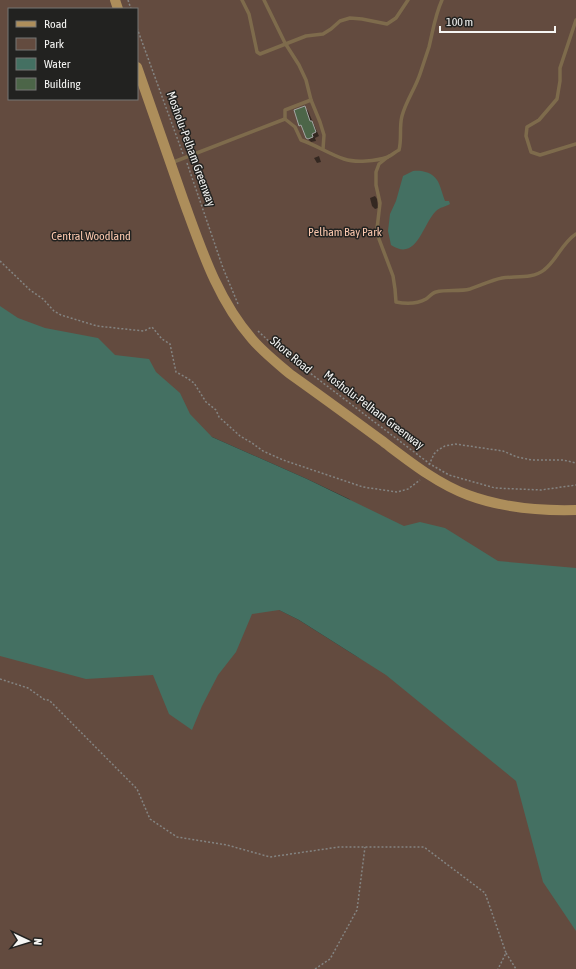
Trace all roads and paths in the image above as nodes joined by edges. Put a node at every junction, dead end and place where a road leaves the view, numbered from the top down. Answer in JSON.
{"nodes":[{"id":1,"x":242,"y":0,"type":"edge"},
{"id":2,"x":264,"y":0,"type":"edge"},
{"id":3,"x":408,"y":0,"type":"edge"},
{"id":4,"x":442,"y":0,"type":"edge"},
{"id":5,"x":576,"y":20,"type":"edge"},
{"id":6,"x":138,"y":31,"type":"edge"},
{"id":7,"x":285,"y":43,"type":"junction"},
{"id":8,"x":138,"y":70,"type":"edge"},
{"id":9,"x":311,"y":100,"type":"junction"},
{"id":10,"x":285,"y":119,"type":"junction"},
{"id":11,"x":576,"y":144,"type":"edge"},
{"id":12,"x":323,"y":149,"type":"junction"},
{"id":13,"x":389,"y":156,"type":"junction"},
{"id":14,"x":185,"y":158,"type":"junction"},
{"id":15,"x":170,"y":163,"type":"junction"},
{"id":16,"x":576,"y":234,"type":"edge"},
{"id":17,"x":0,"y":261,"type":"edge"},
{"id":18,"x":238,"y":304,"type":"dead end"},
{"id":19,"x":256,"y":329,"type":"dead end"},
{"id":20,"x":576,"y":462,"type":"edge"},
{"id":21,"x":430,"y":464,"type":"junction"},
{"id":22,"x":422,"y":478,"type":"dead end"},
{"id":23,"x":576,"y":485,"type":"edge"},
{"id":24,"x":576,"y":510,"type":"edge"},
{"id":25,"x":0,"y":679,"type":"edge"},
{"id":26,"x":365,"y":847,"type":"junction"},
{"id":27,"x":506,"y":953,"type":"junction"},
{"id":28,"x":316,"y":969,"type":"edge"},
{"id":29,"x":498,"y":969,"type":"edge"},
{"id":30,"x":516,"y":969,"type":"edge"}],
"edges":[{"from":1,"to":7,"type":"lane"},
{"from":2,"to":7,"type":"lane"},
{"from":3,"to":7,"type":"lane"},
{"from":4,"to":13,"type":"lane"},
{"from":5,"to":11,"type":"lane"},
{"from":6,"to":14,"type":"path","name":"Mosholu-Pelham Greenway"},
{"from":7,"to":9,"type":"lane"},
{"from":8,"to":15,"type":"main road","name":"Shore Road"},
{"from":9,"to":10,"type":"lane"},
{"from":9,"to":12,"type":"lane"},
{"from":10,"to":12,"type":"lane"},
{"from":10,"to":14,"type":"lane"},
{"from":12,"to":13,"type":"lane"},
{"from":13,"to":16,"type":"lane"},
{"from":14,"to":15,"type":"lane"},
{"from":14,"to":18,"type":"path","name":"Mosholu-Pelham Greenway"},
{"from":15,"to":24,"type":"main road","name":"Shore Road"},
{"from":17,"to":22,"type":"path"},
{"from":19,"to":21,"type":"path","name":"Mosholu-Pelham Greenway"},
{"from":20,"to":21,"type":"path"},
{"from":21,"to":23,"type":"path","name":"Mosholu-Pelham Greenway"},
{"from":25,"to":26,"type":"path"},
{"from":26,"to":27,"type":"path"},
{"from":26,"to":28,"type":"path"},
{"from":27,"to":29,"type":"path"},
{"from":27,"to":30,"type":"path"}]}
